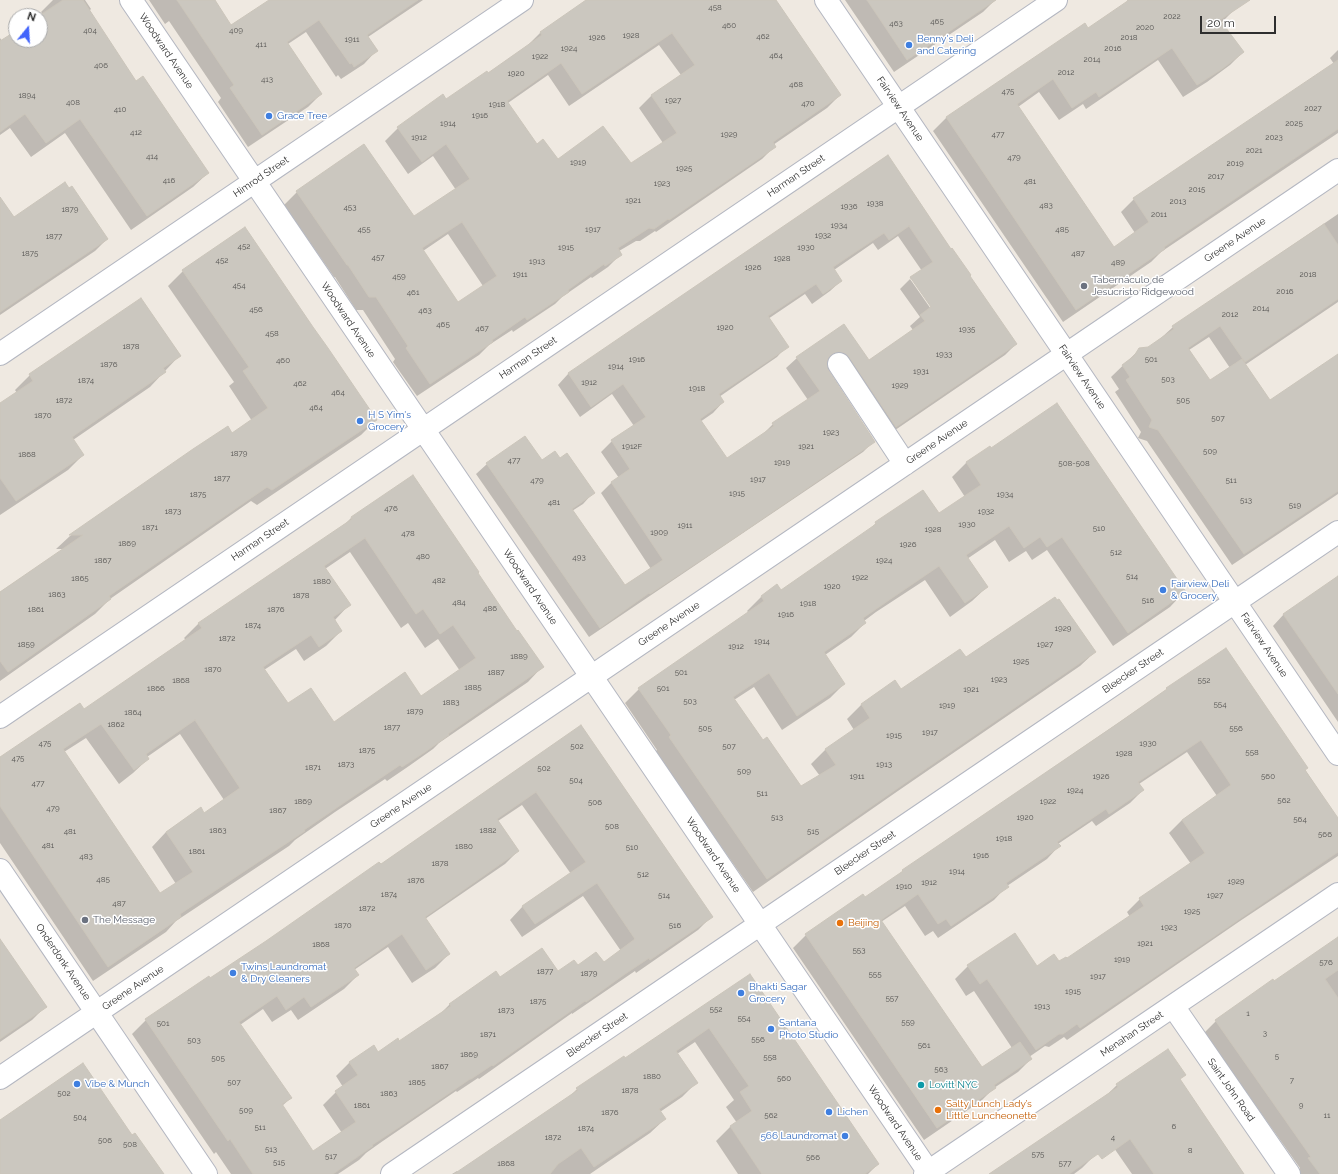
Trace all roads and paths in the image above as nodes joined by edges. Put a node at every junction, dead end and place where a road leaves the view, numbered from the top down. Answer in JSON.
{"nodes":[{"id":1,"x":131,"y":0,"type":"edge"},
{"id":2,"x":522,"y":0,"type":"edge"},
{"id":3,"x":826,"y":0,"type":"edge"},
{"id":4,"x":1056,"y":0,"type":"edge"},
{"id":5,"x":898,"y":107,"type":"junction"},
{"id":6,"x":1338,"y":170,"type":"edge"},
{"id":7,"x":254,"y":182,"type":"junction"},
{"id":8,"x":0,"y":354,"type":"edge"},
{"id":9,"x":1067,"y":354,"type":"junction"},
{"id":10,"x":839,"y":364,"type":"dead end"},
{"id":11,"x":423,"y":430,"type":"junction"},
{"id":12,"x":905,"y":464,"type":"junction"},
{"id":13,"x":1338,"y":532,"type":"edge"},
{"id":14,"x":1235,"y":602,"type":"junction"},
{"id":15,"x":591,"y":677,"type":"junction"},
{"id":16,"x":0,"y":717,"type":"edge"},
{"id":17,"x":1338,"y":754,"type":"edge"},
{"id":18,"x":0,"y":870,"type":"edge"},
{"id":19,"x":1338,"y":894,"type":"edge"},
{"id":20,"x":760,"y":924,"type":"junction"},
{"id":21,"x":1173,"y":1006,"type":"junction"},
{"id":22,"x":97,"y":1012,"type":"junction"},
{"id":23,"x":0,"y":1078,"type":"edge"},
{"id":24,"x":928,"y":1173,"type":"edge"},
{"id":25,"x":206,"y":1174,"type":"edge"},
{"id":26,"x":392,"y":1174,"type":"edge"},
{"id":27,"x":1289,"y":1174,"type":"edge"}],
"edges":[{"from":1,"to":7,"type":"street","name":"Woodward Avenue"},
{"from":2,"to":7,"type":"street","name":"Himrod Street"},
{"from":3,"to":5,"type":"street","name":"Fairview Avenue"},
{"from":4,"to":5,"type":"street","name":"Harman Street"},
{"from":5,"to":9,"type":"street","name":"Fairview Avenue"},
{"from":5,"to":11,"type":"street","name":"Harman Street"},
{"from":6,"to":9,"type":"street","name":"Greene Avenue"},
{"from":7,"to":8,"type":"street","name":"Himrod Street"},
{"from":7,"to":11,"type":"street","name":"Woodward Avenue"},
{"from":9,"to":12,"type":"street","name":"Greene Avenue"},
{"from":9,"to":14,"type":"street","name":"Fairview Avenue"},
{"from":10,"to":12,"type":"street"},
{"from":11,"to":15,"type":"street","name":"Woodward Avenue"},
{"from":11,"to":16,"type":"street","name":"Harman Street"},
{"from":12,"to":15,"type":"street","name":"Greene Avenue"},
{"from":13,"to":14,"type":"street","name":"Bleecker Street"},
{"from":14,"to":17,"type":"street","name":"Fairview Avenue"},
{"from":14,"to":20,"type":"street","name":"Bleecker Street"},
{"from":15,"to":20,"type":"street","name":"Woodward Avenue"},
{"from":15,"to":22,"type":"street","name":"Greene Avenue"},
{"from":18,"to":22,"type":"street","name":"Onderdonk Avenue"},
{"from":19,"to":21,"type":"street","name":"Menahan Street"},
{"from":20,"to":24,"type":"street","name":"Woodward Avenue"},
{"from":20,"to":26,"type":"street","name":"Bleecker Street"},
{"from":21,"to":24,"type":"street","name":"Menahan Street"},
{"from":21,"to":27,"type":"street","name":"Saint John Road"},
{"from":22,"to":23,"type":"street","name":"Greene Avenue"},
{"from":22,"to":25,"type":"street","name":"Onderdonk Avenue"}]}
